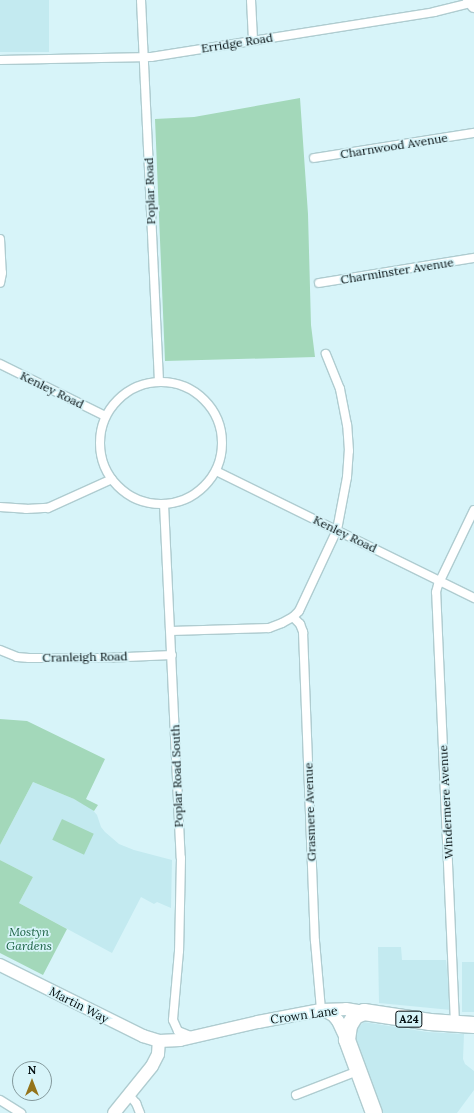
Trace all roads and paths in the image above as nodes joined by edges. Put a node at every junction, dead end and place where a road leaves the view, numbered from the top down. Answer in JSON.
{"nodes":[{"id":1,"x":141,"y":0,"type":"edge"},
{"id":2,"x":251,"y":0,"type":"edge"},
{"id":3,"x":471,"y":3,"type":"edge"},
{"id":4,"x":253,"y":40,"type":"junction"},
{"id":5,"x":144,"y":57,"type":"junction"},
{"id":6,"x":0,"y":60,"type":"edge"},
{"id":7,"x":474,"y":134,"type":"edge"},
{"id":8,"x":314,"y":158,"type":"dead end"},
{"id":9,"x":0,"y":239,"type":"edge"},
{"id":10,"x":474,"y":258,"type":"edge"},
{"id":11,"x":0,"y":283,"type":"edge"},
{"id":12,"x":319,"y":283,"type":"dead end"},
{"id":13,"x":326,"y":354,"type":"dead end"},
{"id":14,"x":0,"y":364,"type":"edge"},
{"id":15,"x":159,"y":382,"type":"junction"},
{"id":16,"x":105,"y":416,"type":"junction"},
{"id":17,"x":216,"y":471,"type":"junction"},
{"id":18,"x":112,"y":479,"type":"junction"},
{"id":19,"x":164,"y":504,"type":"junction"},
{"id":20,"x":0,"y":507,"type":"edge"},
{"id":21,"x":474,"y":510,"type":"edge"},
{"id":22,"x":337,"y":530,"type":"junction"},
{"id":23,"x":440,"y":581,"type":"junction"},
{"id":24,"x":474,"y":598,"type":"edge"},
{"id":25,"x":293,"y":617,"type":"junction"},
{"id":26,"x":171,"y":631,"type":"junction"},
{"id":27,"x":0,"y":650,"type":"edge"},
{"id":28,"x":172,"y":655,"type":"junction"},
{"id":29,"x":0,"y":965,"type":"edge"},
{"id":30,"x":322,"y":1010,"type":"junction"},
{"id":31,"x":364,"y":1012,"type":"junction"},
{"id":32,"x":455,"y":1024,"type":"junction"},
{"id":33,"x":474,"y":1025,"type":"edge"},
{"id":34,"x":194,"y":1037,"type":"junction"},
{"id":35,"x":347,"y":1040,"type":"junction"},
{"id":36,"x":159,"y":1041,"type":"junction"},
{"id":37,"x":358,"y":1071,"type":"junction"},
{"id":38,"x":128,"y":1095,"type":"junction"},
{"id":39,"x":296,"y":1095,"type":"dead end"},
{"id":40,"x":0,"y":1100,"type":"edge"},
{"id":41,"x":21,"y":1113,"type":"edge"},
{"id":42,"x":114,"y":1113,"type":"edge"},
{"id":43,"x":140,"y":1113,"type":"edge"},
{"id":44,"x":374,"y":1113,"type":"edge"}],
"edges":[{"from":1,"to":5,"type":"street","name":"Poplar Road"},
{"from":2,"to":4,"type":"street"},
{"from":3,"to":4,"type":"street","name":"Erridge Road"},
{"from":4,"to":5,"type":"street","name":"Erridge Road"},
{"from":5,"to":6,"type":"street","name":"Erridge Road"},
{"from":5,"to":15,"type":"street","name":"Poplar Road"},
{"from":7,"to":8,"type":"street","name":"Charnwood Avenue"},
{"from":9,"to":11,"type":"street"},
{"from":10,"to":12,"type":"street","name":"Charminster Avenue"},
{"from":13,"to":22,"type":"street"},
{"from":14,"to":16,"type":"street","name":"Kenley Road"},
{"from":15,"to":16,"type":"street"},
{"from":15,"to":17,"type":"street"},
{"from":16,"to":18,"type":"street"},
{"from":17,"to":19,"type":"street"},
{"from":17,"to":22,"type":"street","name":"Kenley Road"},
{"from":18,"to":19,"type":"street"},
{"from":18,"to":20,"type":"street"},
{"from":19,"to":26,"type":"street","name":"Poplar Road South"},
{"from":21,"to":23,"type":"street","name":"Windermere Avenue"},
{"from":22,"to":23,"type":"street","name":"Kenley Road"},
{"from":22,"to":25,"type":"street"},
{"from":23,"to":24,"type":"street","name":"Kenley Road"},
{"from":23,"to":32,"type":"street","name":"Windermere Avenue"},
{"from":25,"to":26,"type":"street"},
{"from":25,"to":30,"type":"street","name":"Grasmere Avenue"},
{"from":26,"to":28,"type":"street","name":"Poplar Road South"},
{"from":27,"to":28,"type":"street","name":"Cranleigh Road"},
{"from":28,"to":34,"type":"street","name":"Poplar Road South"},
{"from":29,"to":36,"type":"main road","name":"Martin Way"},
{"from":30,"to":31,"type":"main road","name":"Crown Lane"},
{"from":30,"to":34,"type":"main road","name":"Crown Lane"},
{"from":30,"to":35,"type":"main road"},
{"from":31,"to":32,"type":"highway","name":"Crown Lane","number":"A24"},
{"from":31,"to":35,"type":"highway"},
{"from":32,"to":33,"type":"highway","name":"Crown Lane","number":"A24"},
{"from":34,"to":36,"type":"main road","name":"Crown Lane"},
{"from":35,"to":37,"type":"highway"},
{"from":36,"to":38,"type":"main road"},
{"from":37,"to":39,"type":"street"},
{"from":37,"to":44,"type":"highway"},
{"from":38,"to":42,"type":"main road"},
{"from":38,"to":43,"type":"street"},
{"from":40,"to":41,"type":"street"}]}
